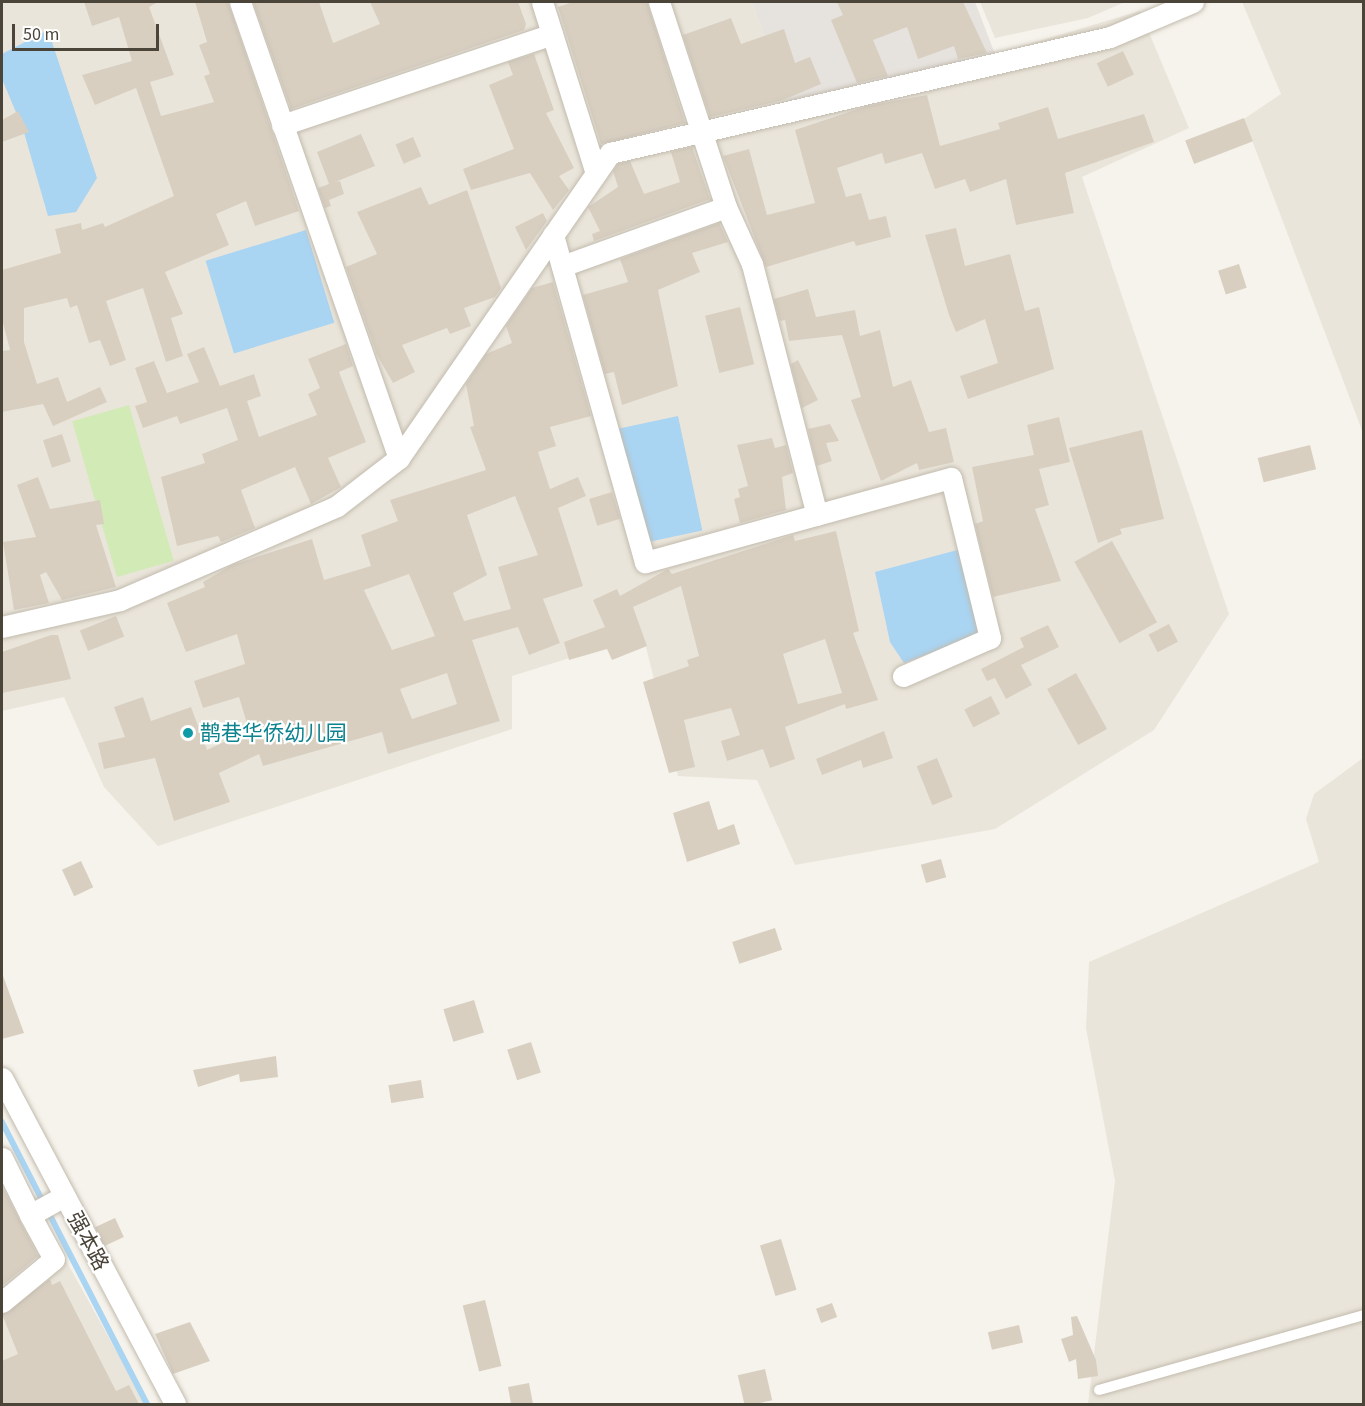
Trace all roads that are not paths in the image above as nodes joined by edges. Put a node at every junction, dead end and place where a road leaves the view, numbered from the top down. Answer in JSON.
{"nodes":[{"id":1,"x":240,"y":2,"type":"edge"},
{"id":2,"x":542,"y":2,"type":"edge"},
{"id":3,"x":659,"y":2,"type":"edge"},
{"id":4,"x":1193,"y":2,"type":"edge"},
{"id":5,"x":552,"y":34,"type":"junction"},
{"id":6,"x":282,"y":125,"type":"junction"},
{"id":7,"x":701,"y":132,"type":"junction"},
{"id":8,"x":596,"y":173,"type":"junction"},
{"id":9,"x":726,"y":207,"type":"junction"},
{"id":10,"x":553,"y":235,"type":"junction"},
{"id":11,"x":562,"y":266,"type":"junction"},
{"id":12,"x":399,"y":458,"type":"junction"},
{"id":13,"x":817,"y":515,"type":"junction"},
{"id":14,"x":2,"y":627,"type":"edge"},
{"id":15,"x":903,"y":676,"type":"dead end"},
{"id":16,"x":2,"y":1078,"type":"edge"},
{"id":17,"x":2,"y":1158,"type":"edge"},
{"id":18,"x":46,"y":1206,"type":"junction"},
{"id":19,"x":2,"y":1302,"type":"edge"},
{"id":20,"x":1364,"y":1315,"type":"edge"},
{"id":21,"x":1099,"y":1390,"type":"dead end"},
{"id":22,"x":175,"y":1404,"type":"edge"}],
"edges":[{"from":1,"to":6,"type":"street"},
{"from":2,"to":5,"type":"street"},
{"from":3,"to":7,"type":"street"},
{"from":4,"to":7,"type":"street"},
{"from":5,"to":6,"type":"street"},
{"from":5,"to":8,"type":"street"},
{"from":6,"to":12,"type":"street"},
{"from":7,"to":8,"type":"street"},
{"from":7,"to":9,"type":"street"},
{"from":8,"to":10,"type":"street"},
{"from":9,"to":11,"type":"street"},
{"from":9,"to":13,"type":"street"},
{"from":10,"to":11,"type":"street"},
{"from":10,"to":12,"type":"street"},
{"from":11,"to":13,"type":"street"},
{"from":12,"to":14,"type":"street"},
{"from":13,"to":15,"type":"street"},
{"from":16,"to":18,"type":"street","name":"强本路"},
{"from":17,"to":18,"type":"street"},
{"from":18,"to":19,"type":"street"},
{"from":18,"to":22,"type":"street","name":"强本路"},
{"from":20,"to":21,"type":"lane"}]}
